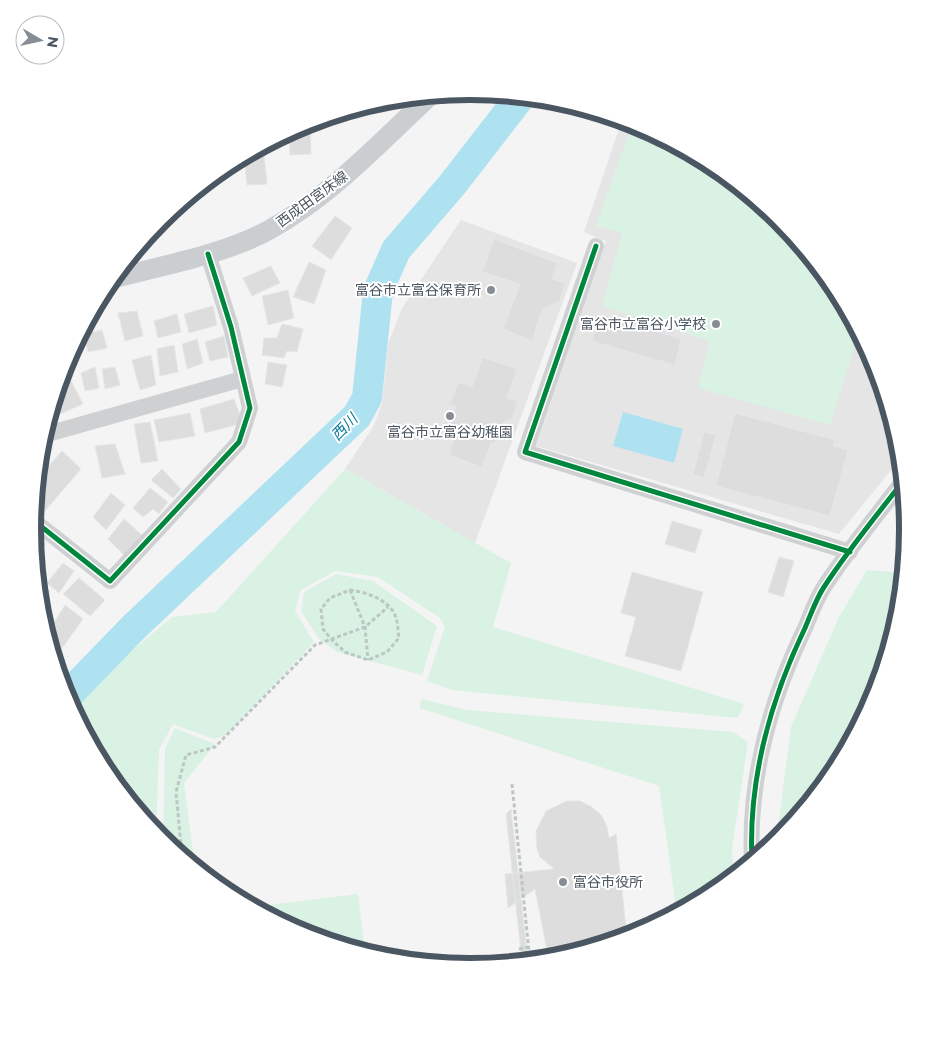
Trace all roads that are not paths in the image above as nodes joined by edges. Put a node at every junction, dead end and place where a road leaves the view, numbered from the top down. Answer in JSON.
{"nodes":[{"id":1,"x":422,"y":103,"type":"edge"},
{"id":2,"x":596,"y":246,"type":"dead end"},
{"id":3,"x":208,"y":254,"type":"junction"},
{"id":4,"x":125,"y":276,"type":"edge"},
{"id":5,"x":242,"y":379,"type":"junction"},
{"id":6,"x":52,"y":433,"type":"edge"},
{"id":7,"x":898,"y":488,"type":"edge"},
{"id":8,"x":41,"y":526,"type":"edge"},
{"id":9,"x":850,"y":552,"type":"junction"},
{"id":10,"x":752,"y":854,"type":"edge"}],
"edges":[{"from":1,"to":3,"type":"main road","name":"西成田宮床線"},
{"from":2,"to":9,"type":"street"},
{"from":3,"to":4,"type":"main road","name":"西成田宮床線"},
{"from":3,"to":5,"type":"street"},
{"from":5,"to":6,"type":"street"},
{"from":5,"to":8,"type":"street"},
{"from":7,"to":9,"type":"street"},
{"from":9,"to":10,"type":"street"}]}
